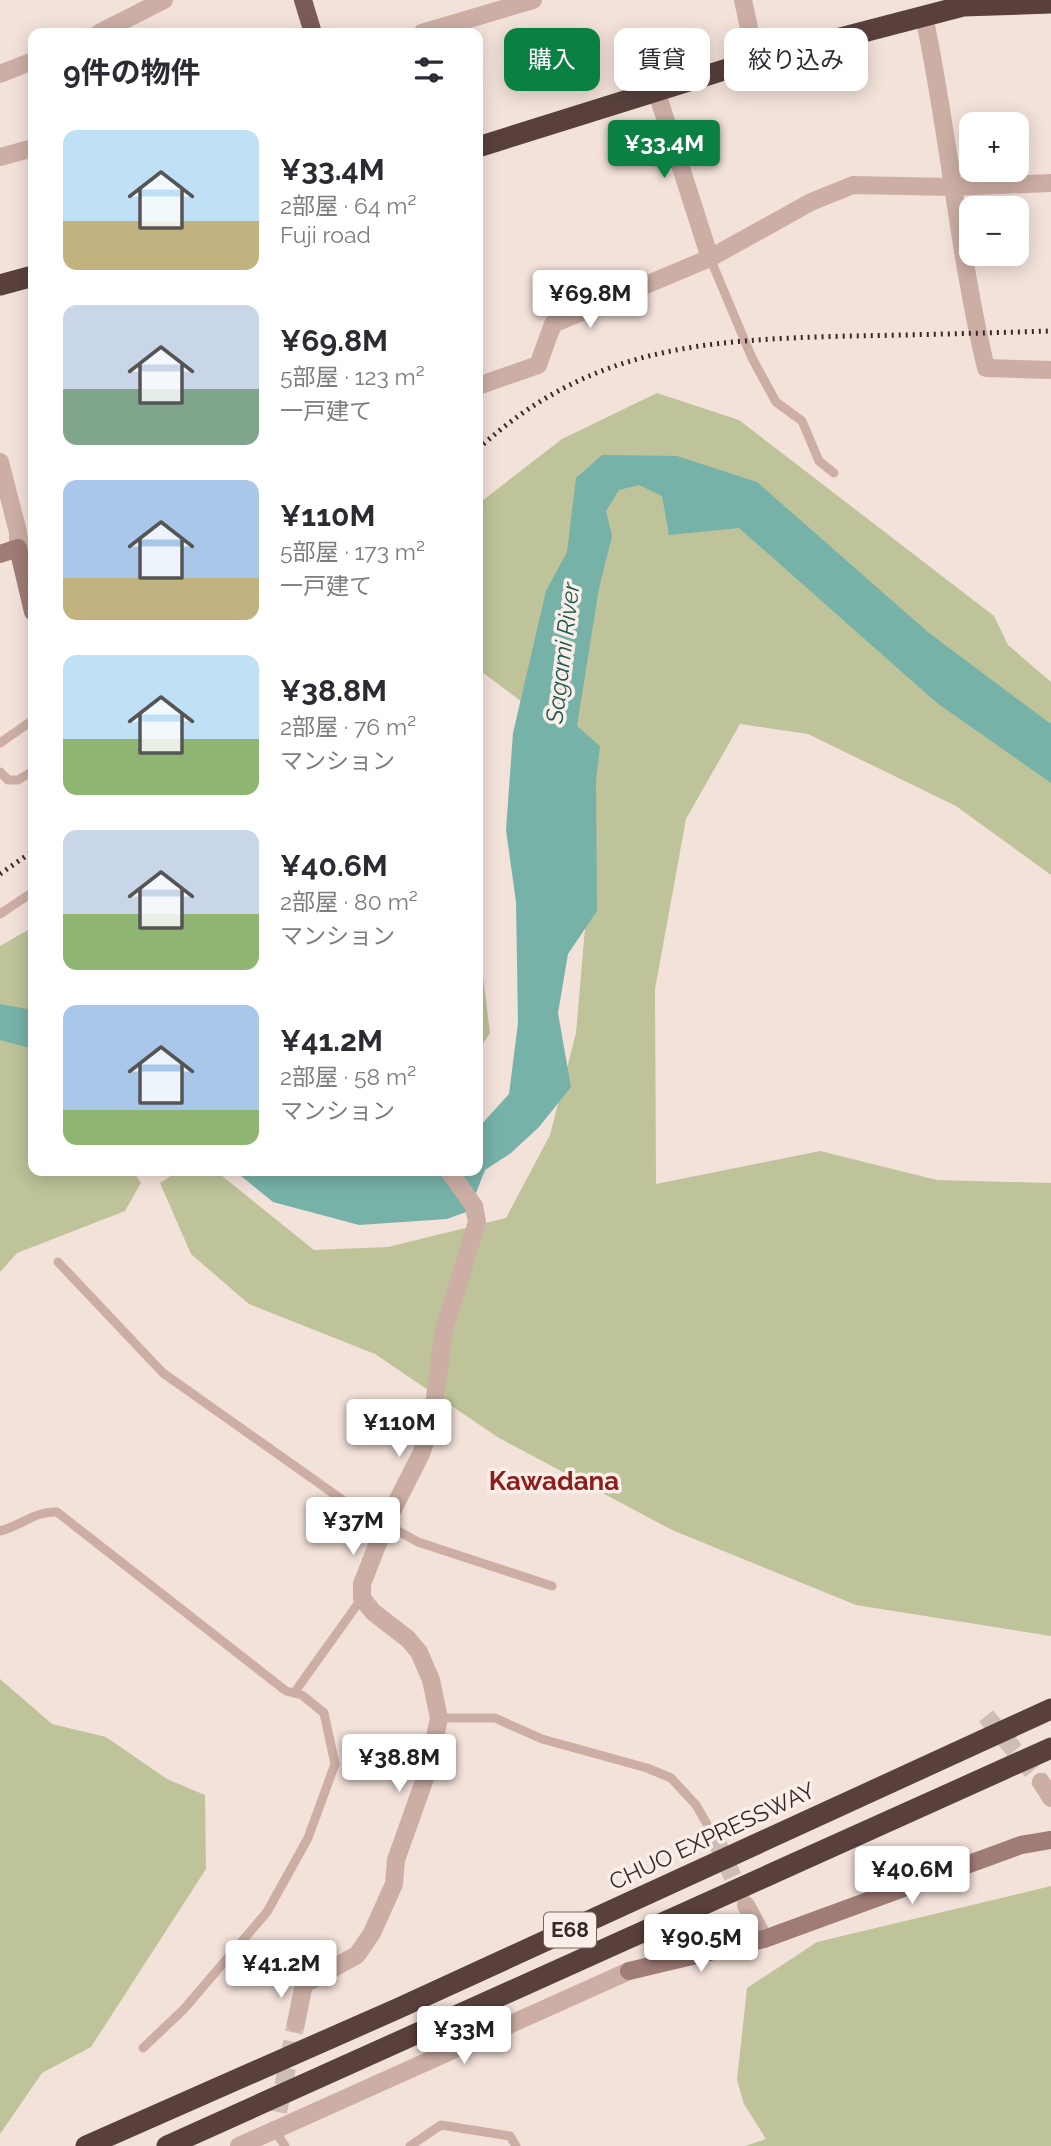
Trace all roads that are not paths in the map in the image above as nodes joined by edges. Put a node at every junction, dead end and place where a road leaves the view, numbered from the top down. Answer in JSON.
{"nodes":[{"id":1,"x":164,"y":0,"type":"edge"},
{"id":2,"x":303,"y":0,"type":"edge"},
{"id":3,"x":533,"y":0,"type":"edge"},
{"id":4,"x":743,"y":0,"type":"edge"},
{"id":5,"x":962,"y":3,"type":"edge"},
{"id":6,"x":1051,"y":3,"type":"edge"},
{"id":7,"x":924,"y":16,"type":"junction"},
{"id":8,"x":109,"y":28,"type":"edge"},
{"id":9,"x":311,"y":28,"type":"edge"},
{"id":10,"x":439,"y":28,"type":"edge"},
{"id":11,"x":749,"y":28,"type":"edge"},
{"id":12,"x":868,"y":31,"type":"edge"},
{"id":13,"x":28,"y":63,"type":"edge"},
{"id":14,"x":0,"y":74,"type":"edge"},
{"id":15,"x":653,"y":91,"type":"edge"},
{"id":16,"x":656,"y":91,"type":"edge"},
{"id":17,"x":483,"y":144,"type":"edge"},
{"id":18,"x":28,"y":149,"type":"edge"},
{"id":19,"x":0,"y":157,"type":"edge"},
{"id":20,"x":1051,"y":183,"type":"edge"},
{"id":21,"x":951,"y":187,"type":"junction"},
{"id":22,"x":710,"y":258,"type":"junction"},
{"id":23,"x":28,"y":277,"type":"edge"},
{"id":24,"x":0,"y":285,"type":"edge"},
{"id":25,"x":1051,"y":370,"type":"edge"},
{"id":26,"x":483,"y":384,"type":"edge"},
{"id":27,"x":0,"y":462,"type":"edge"},
{"id":28,"x":834,"y":473,"type":"dead end"},
{"id":29,"x":25,"y":545,"type":"edge"},
{"id":30,"x":0,"y":554,"type":"edge"},
{"id":31,"x":28,"y":570,"type":"edge"},
{"id":32,"x":28,"y":723,"type":"edge"},
{"id":33,"x":0,"y":743,"type":"edge"},
{"id":34,"x":0,"y":772,"type":"edge"},
{"id":35,"x":28,"y":774,"type":"edge"},
{"id":36,"x":28,"y":895,"type":"edge"},
{"id":37,"x":0,"y":914,"type":"edge"},
{"id":38,"x":453,"y":1176,"type":"edge"},
{"id":39,"x":58,"y":1262,"type":"dead end"},
{"id":40,"x":385,"y":1525,"type":"junction"},
{"id":41,"x":0,"y":1531,"type":"edge"},
{"id":42,"x":552,"y":1586,"type":"dead end"},
{"id":43,"x":362,"y":1598,"type":"junction"},
{"id":44,"x":294,"y":1693,"type":"junction"},
{"id":45,"x":1051,"y":1709,"type":"edge"},
{"id":46,"x":439,"y":1718,"type":"junction"},
{"id":47,"x":1051,"y":1748,"type":"edge"},
{"id":48,"x":1051,"y":1755,"type":"edge"},
{"id":49,"x":1007,"y":1768,"type":"junction"},
{"id":50,"x":714,"y":1836,"type":"tunnel mouth"},
{"id":51,"x":1051,"y":1840,"type":"edge"},
{"id":52,"x":746,"y":1905,"type":"tunnel mouth"},
{"id":53,"x":764,"y":1939,"type":"junction"},
{"id":54,"x":296,"y":2023,"type":"tunnel mouth"},
{"id":55,"x":144,"y":2048,"type":"dead end"},
{"id":56,"x":280,"y":2129,"type":"edge"},
{"id":57,"x":86,"y":2146,"type":"edge"},
{"id":58,"x":167,"y":2146,"type":"edge"},
{"id":59,"x":239,"y":2146,"type":"edge"},
{"id":60,"x":260,"y":2146,"type":"edge"},
{"id":61,"x":411,"y":2146,"type":"edge"},
{"id":62,"x":516,"y":2146,"type":"edge"}],
"edges":[{"from":1,"to":8,"type":"street"},
{"from":2,"to":9,"type":"main road"},
{"from":3,"to":10,"type":"street"},
{"from":4,"to":11,"type":"street"},
{"from":5,"to":6,"type":"highway"},
{"from":5,"to":7,"type":"highway"},
{"from":7,"to":12,"type":"highway"},
{"from":7,"to":21,"type":"street"},
{"from":13,"to":14,"type":"street"},
{"from":15,"to":17,"type":"highway"},
{"from":16,"to":22,"type":"street"},
{"from":18,"to":19,"type":"street"},
{"from":20,"to":21,"type":"street"},
{"from":21,"to":22,"type":"street"},
{"from":21,"to":25,"type":"street"},
{"from":22,"to":26,"type":"street"},
{"from":22,"to":28,"type":"lane"},
{"from":23,"to":24,"type":"highway"},
{"from":27,"to":29,"type":"street"},
{"from":29,"to":30,"type":"street"},
{"from":29,"to":31,"type":"street"},
{"from":32,"to":33,"type":"lane"},
{"from":34,"to":35,"type":"lane"},
{"from":36,"to":37,"type":"lane"},
{"from":38,"to":40,"type":"street"},
{"from":39,"to":40,"type":"lane"},
{"from":40,"to":42,"type":"lane"},
{"from":40,"to":43,"type":"street"},
{"from":41,"to":44,"type":"lane"},
{"from":43,"to":44,"type":"lane"},
{"from":43,"to":46,"type":"street"},
{"from":44,"to":55,"type":"lane"},
{"from":45,"to":57,"type":"highway","name":"CHUO EXPRESSWAY","number":"E68"},
{"from":46,"to":50,"type":"lane"},
{"from":46,"to":54,"type":"street"},
{"from":47,"to":49,"type":"highway","number":"E68"},
{"from":48,"to":49,"type":"highway"},
{"from":49,"to":58,"type":"highway","number":"E68"},
{"from":51,"to":53,"type":"street"},
{"from":52,"to":53,"type":"street"},
{"from":53,"to":56,"type":"street"},
{"from":56,"to":59,"type":"street"},
{"from":56,"to":60,"type":"street"},
{"from":61,"to":62,"type":"lane"}]}
